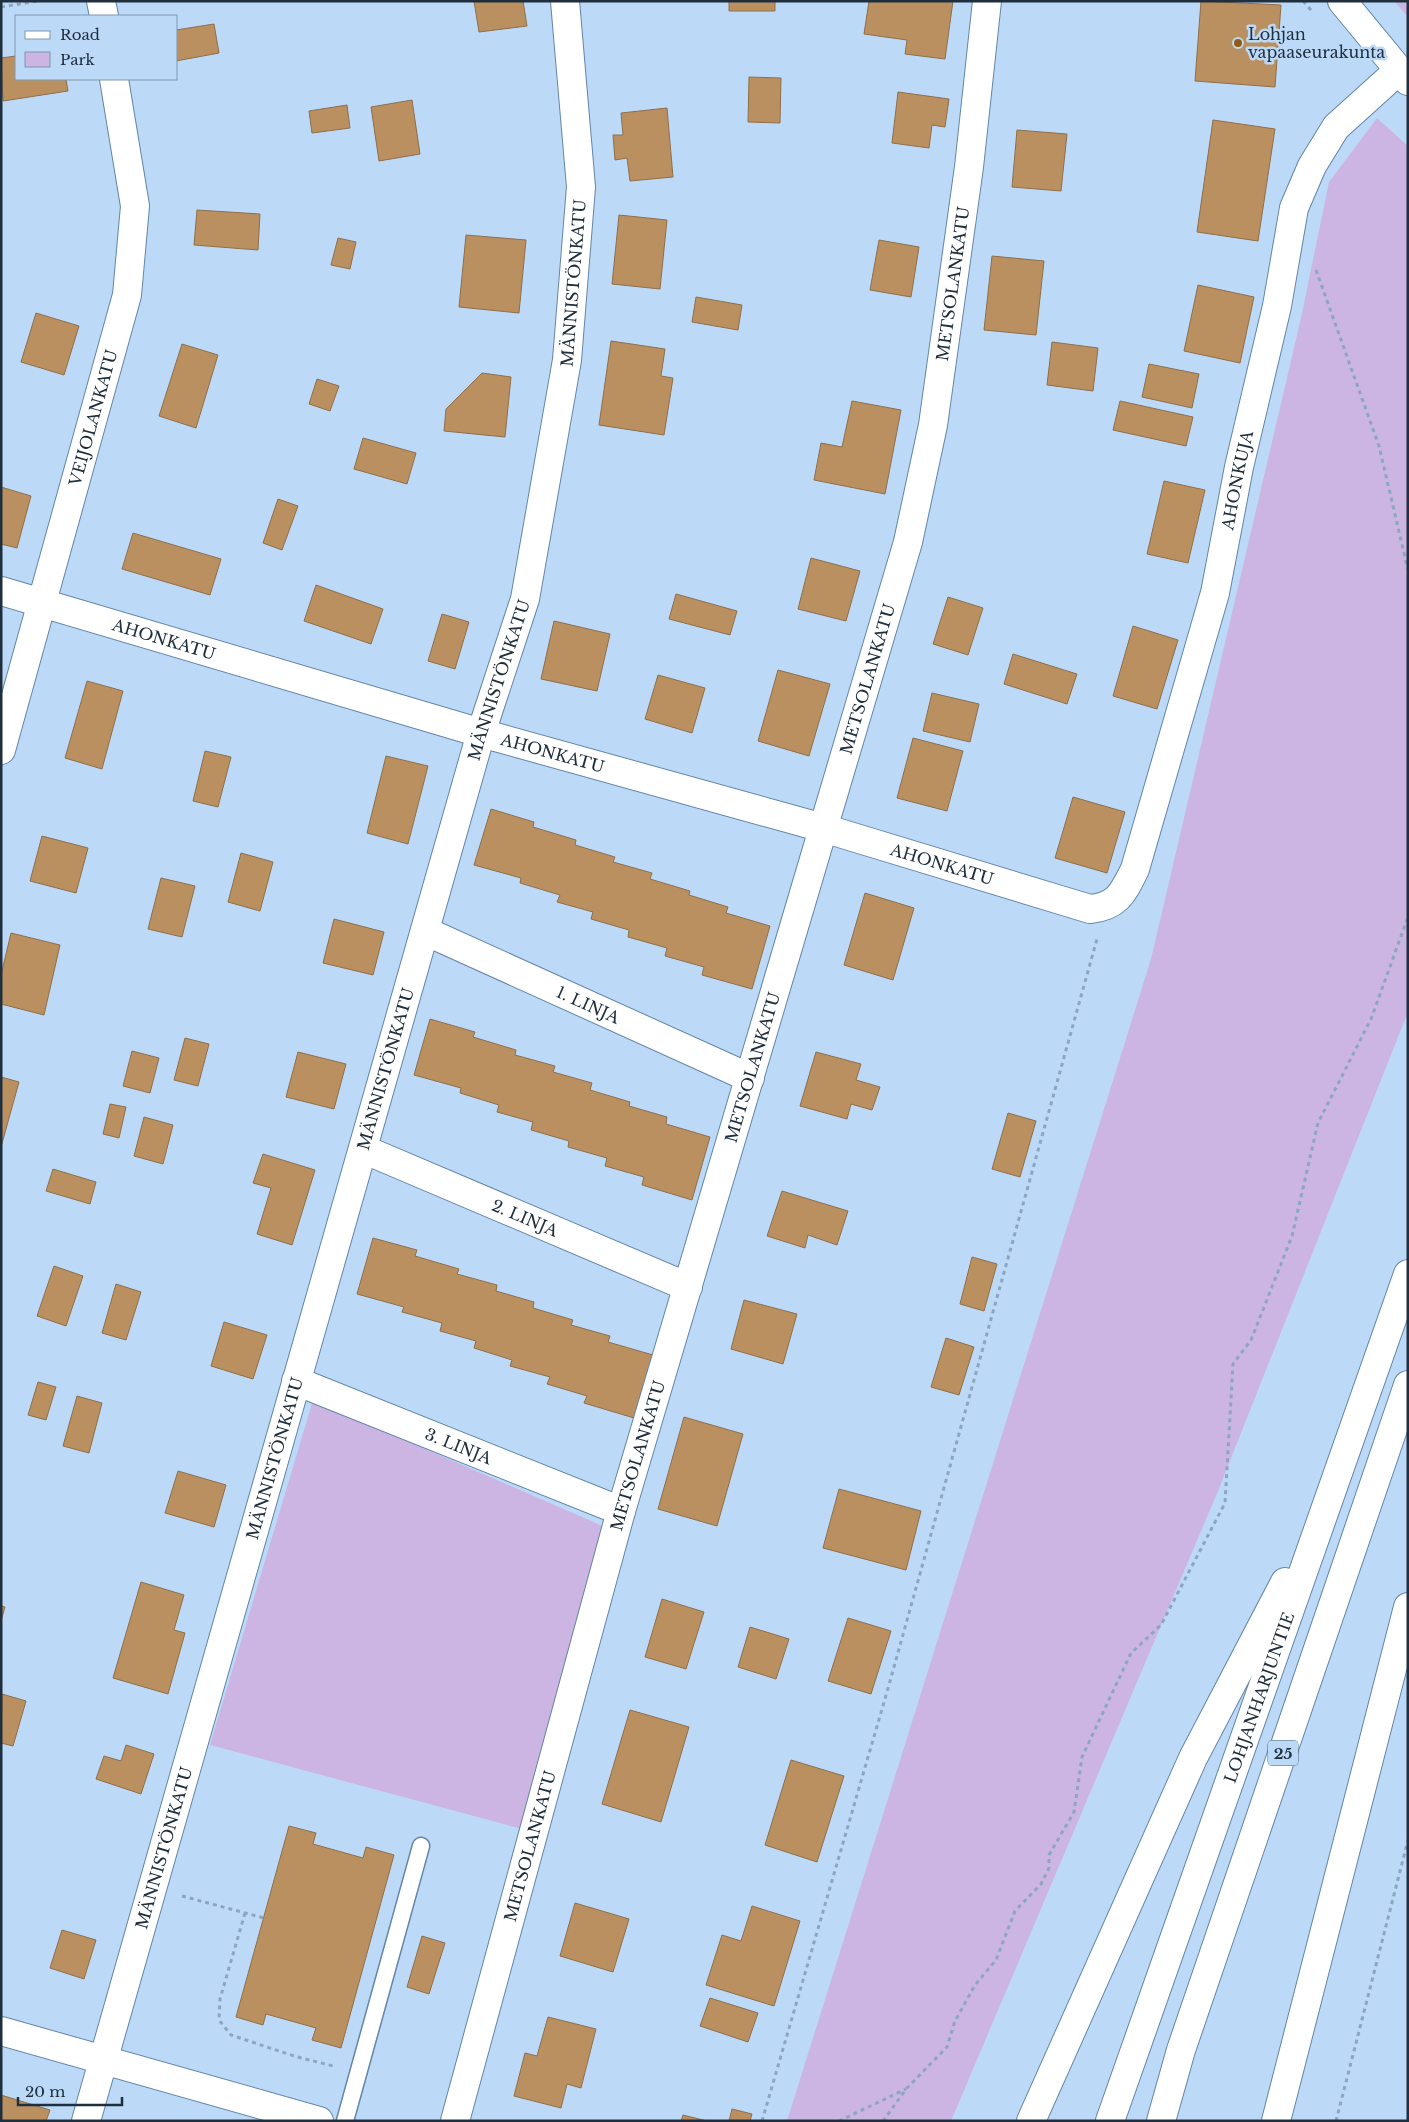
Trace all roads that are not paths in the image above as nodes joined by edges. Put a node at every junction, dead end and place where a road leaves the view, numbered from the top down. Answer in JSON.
{"nodes":[{"id":1,"x":101,"y":1,"type":"edge"},
{"id":2,"x":565,"y":1,"type":"edge"},
{"id":3,"x":987,"y":1,"type":"edge"},
{"id":4,"x":1342,"y":1,"type":"edge"},
{"id":5,"x":104,"y":15,"type":"edge"},
{"id":6,"x":1403,"y":76,"type":"edge"},
{"id":7,"x":114,"y":80,"type":"edge"},
{"id":8,"x":1,"y":591,"type":"edge"},
{"id":9,"x":43,"y":603,"type":"junction"},
{"id":10,"x":481,"y":733,"type":"junction"},
{"id":11,"x":1,"y":750,"type":"edge"},
{"id":12,"x":823,"y":828,"type":"junction"},
{"id":13,"x":1106,"y":907,"type":"joint"},
{"id":14,"x":425,"y":932,"type":"junction"},
{"id":15,"x":750,"y":1078,"type":"junction"},
{"id":16,"x":362,"y":1149,"type":"junction"},
{"id":17,"x":1408,"y":1274,"type":"edge"},
{"id":18,"x":688,"y":1288,"type":"junction"},
{"id":19,"x":296,"y":1381,"type":"junction"},
{"id":20,"x":1408,"y":1385,"type":"edge"},
{"id":21,"x":1329,"y":1496,"type":"junction"},
{"id":22,"x":621,"y":1511,"type":"junction"},
{"id":23,"x":1408,"y":1607,"type":"edge"},
{"id":24,"x":421,"y":1846,"type":"dead end"},
{"id":25,"x":1,"y":2031,"type":"edge"},
{"id":26,"x":104,"y":2059,"type":"junction"},
{"id":27,"x":86,"y":2121,"type":"edge"},
{"id":28,"x":319,"y":2121,"type":"edge"},
{"id":29,"x":345,"y":2121,"type":"edge"},
{"id":30,"x":455,"y":2121,"type":"edge"},
{"id":31,"x":1031,"y":2121,"type":"edge"},
{"id":32,"x":1110,"y":2121,"type":"edge"},
{"id":33,"x":1160,"y":2121,"type":"edge"},
{"id":34,"x":1276,"y":2121,"type":"edge"}],
"edges":[{"from":1,"to":5,"type":"main road"},
{"from":2,"to":10,"type":"main road","name":"MÄNNISTÖNKATU"},
{"from":3,"to":12,"type":"main road","name":"METSOLANKATU"},
{"from":4,"to":6,"type":"main road"},
{"from":6,"to":13,"type":"main road","name":"AHONKUJA"},
{"from":7,"to":9,"type":"main road","name":"VEIJOLANKATU"},
{"from":8,"to":9,"type":"main road","name":"AHONKATU"},
{"from":9,"to":10,"type":"main road","name":"AHONKATU"},
{"from":9,"to":11,"type":"main road","name":"VEIJOLANKATU"},
{"from":10,"to":12,"type":"main road","name":"AHONKATU"},
{"from":10,"to":14,"type":"main road","name":"MÄNNISTÖNKATU"},
{"from":12,"to":13,"type":"main road","name":"AHONKATU"},
{"from":12,"to":15,"type":"main road","name":"METSOLANKATU"},
{"from":14,"to":15,"type":"main road","name":"1. LINJA"},
{"from":14,"to":16,"type":"main road","name":"MÄNNISTÖNKATU"},
{"from":15,"to":18,"type":"main road","name":"METSOLANKATU"},
{"from":16,"to":18,"type":"main road","name":"2. LINJA"},
{"from":16,"to":19,"type":"main road","name":"MÄNNISTÖNKATU"},
{"from":17,"to":21,"type":"main road","name":"LOHJANHARJUNTIE","number":"25"},
{"from":18,"to":22,"type":"main road","name":"METSOLANKATU"},
{"from":19,"to":22,"type":"main road","name":"3. LINJA"},
{"from":19,"to":26,"type":"main road","name":"MÄNNISTÖNKATU"},
{"from":20,"to":33,"type":"main road","number":"25"},
{"from":21,"to":31,"type":"main road"},
{"from":21,"to":32,"type":"main road","name":"LOHJANHARJUNTIE","number":"25"},
{"from":22,"to":30,"type":"main road","name":"METSOLANKATU"},
{"from":23,"to":34,"type":"main road"},
{"from":24,"to":29,"type":"lane"},
{"from":25,"to":26,"type":"main road"},
{"from":26,"to":27,"type":"main road","name":"MÄNNISTÖNKATU"},
{"from":26,"to":28,"type":"main road"}]}
